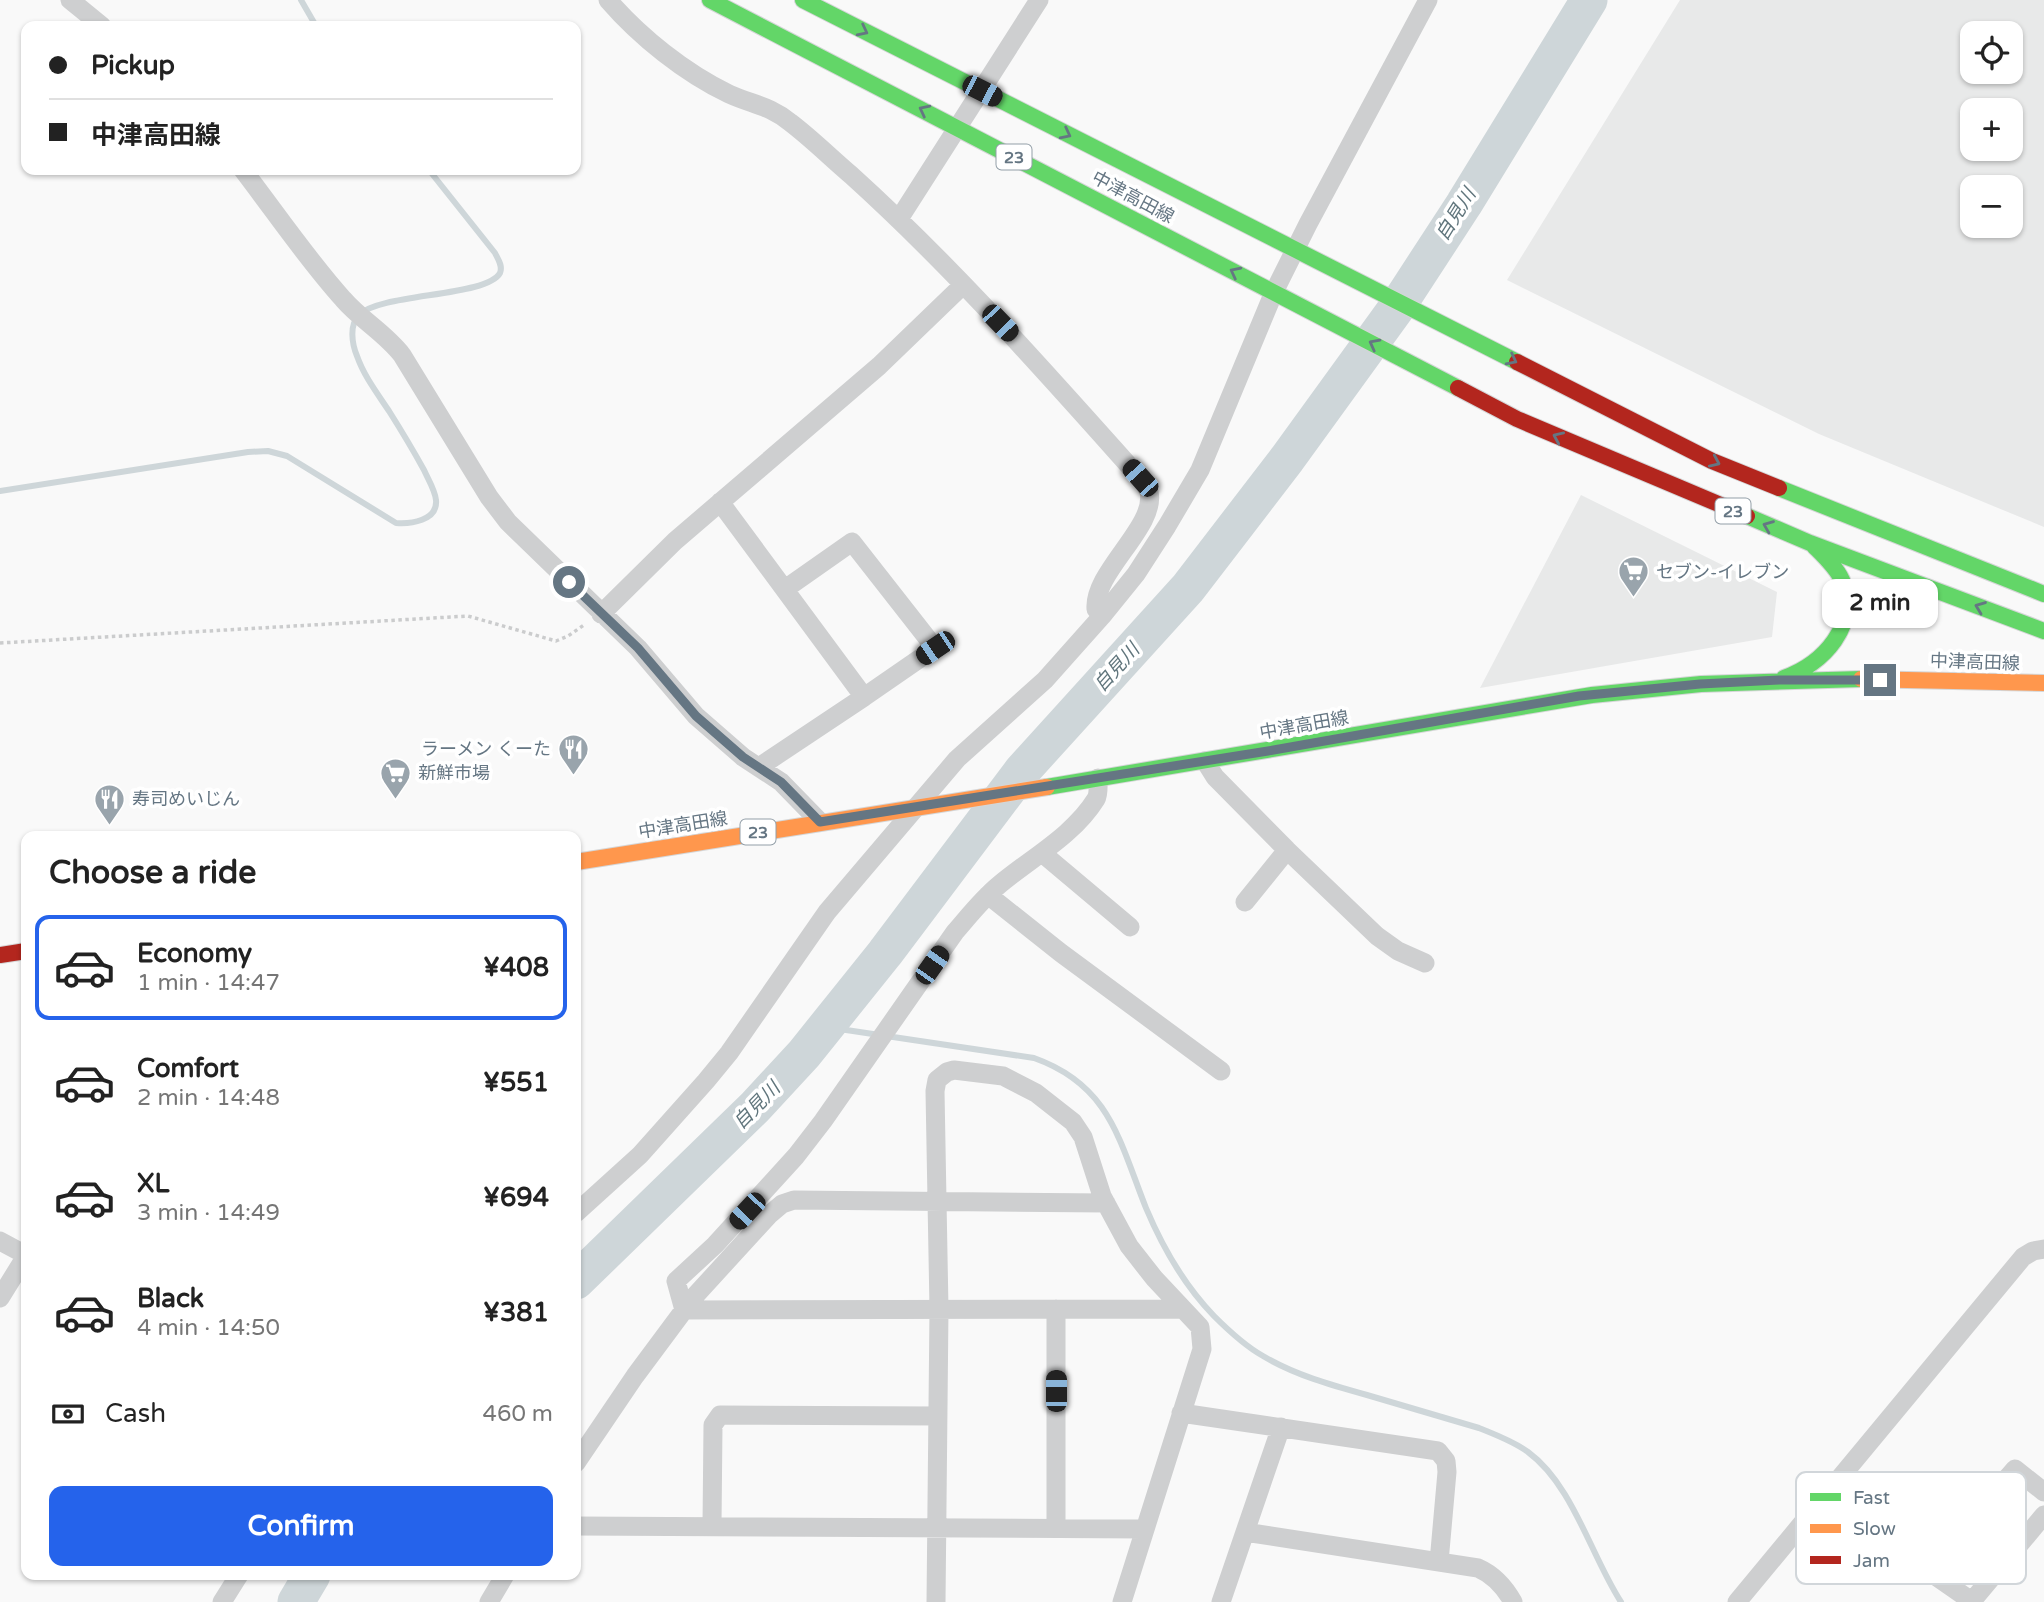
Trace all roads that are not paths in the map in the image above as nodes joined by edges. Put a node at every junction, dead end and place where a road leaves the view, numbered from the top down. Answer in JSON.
{"nodes":[{"id":1,"x":70,"y":0,"type":"edge"},
{"id":2,"x":608,"y":0,"type":"edge"},
{"id":3,"x":710,"y":0,"type":"edge"},
{"id":4,"x":803,"y":0,"type":"edge"},
{"id":5,"x":1039,"y":0,"type":"edge"},
{"id":6,"x":1428,"y":0,"type":"edge"},
{"id":7,"x":96,"y":21,"type":"edge"},
{"id":8,"x":982,"y":91,"type":"junction"},
{"id":9,"x":959,"y":128,"type":"junction"},
{"id":10,"x":247,"y":175,"type":"edge"},
{"id":11,"x":899,"y":219,"type":"junction"},
{"id":12,"x":963,"y":285,"type":"junction"},
{"id":13,"x":1274,"y":292,"type":"junction"},
{"id":14,"x":720,"y":502,"type":"junction"},
{"id":15,"x":1908,"y":541,"type":"junction"},
{"id":16,"x":1811,"y":543,"type":"junction"},
{"id":17,"x":785,"y":589,"type":"junction"},
{"id":18,"x":2044,"y":594,"type":"edge"},
{"id":19,"x":2044,"y":609,"type":"edge"},
{"id":20,"x":601,"y":614,"type":"junction"},
{"id":21,"x":1102,"y":616,"type":"junction"},
{"id":22,"x":2044,"y":631,"type":"edge"},
{"id":23,"x":1779,"y":680,"type":"junction"},
{"id":24,"x":2044,"y":683,"type":"edge"},
{"id":25,"x":864,"y":697,"type":"junction"},
{"id":26,"x":1205,"y":761,"type":"junction"},
{"id":27,"x":759,"y":767,"type":"junction"},
{"id":28,"x":1097,"y":778,"type":"junction"},
{"id":29,"x":917,"y":807,"type":"junction"},
{"id":30,"x":820,"y":822,"type":"junction"},
{"id":31,"x":1287,"y":850,"type":"junction"},
{"id":32,"x":1042,"y":853,"type":"junction"},
{"id":33,"x":581,"y":861,"type":"edge"},
{"id":34,"x":988,"y":895,"type":"junction"},
{"id":35,"x":1245,"y":902,"type":"dead end"},
{"id":36,"x":1130,"y":927,"type":"dead end"},
{"id":37,"x":21,"y":952,"type":"edge"},
{"id":38,"x":0,"y":956,"type":"edge"},
{"id":39,"x":1424,"y":963,"type":"dead end"},
{"id":40,"x":1221,"y":1071,"type":"dead end"},
{"id":41,"x":938,"y":1202,"type":"junction"},
{"id":42,"x":1106,"y":1203,"type":"junction"},
{"id":43,"x":581,"y":1208,"type":"edge"},
{"id":44,"x":0,"y":1241,"type":"edge"},
{"id":45,"x":2044,"y":1249,"type":"edge"},
{"id":46,"x":21,"y":1252,"type":"edge"},
{"id":47,"x":21,"y":1263,"type":"edge"},
{"id":48,"x":0,"y":1298,"type":"edge"},
{"id":49,"x":939,"y":1309,"type":"junction"},
{"id":50,"x":1056,"y":1309,"type":"junction"},
{"id":51,"x":1182,"y":1309,"type":"junction"},
{"id":52,"x":684,"y":1310,"type":"junction"},
{"id":53,"x":1181,"y":1413,"type":"junction"},
{"id":54,"x":938,"y":1416,"type":"junction"},
{"id":55,"x":1282,"y":1427,"type":"junction"},
{"id":56,"x":581,"y":1455,"type":"edge"},
{"id":57,"x":1845,"y":1472,"type":"edge"},
{"id":58,"x":2026,"y":1478,"type":"edge"},
{"id":59,"x":2044,"y":1492,"type":"edge"},
{"id":60,"x":2044,"y":1515,"type":"edge"},
{"id":61,"x":712,"y":1525,"type":"junction"},
{"id":62,"x":581,"y":1526,"type":"edge"},
{"id":63,"x":937,"y":1527,"type":"junction"},
{"id":64,"x":1056,"y":1528,"type":"junction"},
{"id":65,"x":1144,"y":1529,"type":"junction"},
{"id":66,"x":1796,"y":1531,"type":"edge"},
{"id":67,"x":1245,"y":1532,"type":"junction"},
{"id":68,"x":2026,"y":1537,"type":"edge"},
{"id":69,"x":1439,"y":1562,"type":"junction"},
{"id":70,"x":236,"y":1580,"type":"edge"},
{"id":71,"x":502,"y":1580,"type":"edge"},
{"id":72,"x":1947,"y":1584,"type":"edge"},
{"id":73,"x":1988,"y":1584,"type":"edge"},
{"id":74,"x":222,"y":1602,"type":"edge"},
{"id":75,"x":489,"y":1602,"type":"edge"},
{"id":76,"x":936,"y":1602,"type":"edge"},
{"id":77,"x":1122,"y":1602,"type":"edge"},
{"id":78,"x":1221,"y":1602,"type":"edge"},
{"id":79,"x":1513,"y":1602,"type":"edge"},
{"id":80,"x":1737,"y":1602,"type":"edge"},
{"id":81,"x":1973,"y":1602,"type":"edge"}],
"edges":[{"from":1,"to":7,"type":"street"},
{"from":2,"to":11,"type":"street"},
{"from":9,"to":3,"type":"main road","name":"中津高田線","number":"23","one_way":true},
{"from":4,"to":8,"type":"main road","name":"中津高田線","number":"23","one_way":true},
{"from":5,"to":8,"type":"street"},
{"from":6,"to":13,"type":"street"},
{"from":8,"to":9,"type":"street"},
{"from":8,"to":15,"type":"main road","name":"中津高田線","number":"23","one_way":true},
{"from":9,"to":11,"type":"street"},
{"from":13,"to":9,"type":"main road","name":"中津高田線","number":"23","one_way":true},
{"from":10,"to":20,"type":"street"},
{"from":11,"to":12,"type":"street"},
{"from":12,"to":14,"type":"street"},
{"from":12,"to":21,"type":"street"},
{"from":16,"to":13,"type":"main road","name":"中津高田線","number":"23","one_way":true},
{"from":13,"to":21,"type":"street"},
{"from":14,"to":17,"type":"street"},
{"from":14,"to":20,"type":"street"},
{"from":15,"to":18,"type":"main road","name":"中津高田線","number":"23"},
{"from":15,"to":19,"type":"main road"},
{"from":22,"to":16,"type":"main road","name":"中津高田線","number":"23","one_way":true},
{"from":16,"to":23,"type":"main road"},
{"from":17,"to":25,"type":"street"},
{"from":17,"to":25,"type":"street"},
{"from":20,"to":27,"type":"street"},
{"from":21,"to":29,"type":"street"},
{"from":23,"to":24,"type":"main road","name":"中津高田線","number":"23"},
{"from":23,"to":26,"type":"main road","name":"中津高田線","number":"23"},
{"from":25,"to":27,"type":"street"},
{"from":26,"to":28,"type":"main road","name":"中津高田線","number":"23"},
{"from":26,"to":31,"type":"street"},
{"from":27,"to":30,"type":"street"},
{"from":28,"to":29,"type":"main road","name":"中津高田線","number":"23"},
{"from":28,"to":32,"type":"street"},
{"from":29,"to":30,"type":"main road","name":"中津高田線","number":"23"},
{"from":29,"to":43,"type":"street"},
{"from":30,"to":33,"type":"main road","name":"中津高田線","number":"23"},
{"from":31,"to":35,"type":"street"},
{"from":31,"to":39,"type":"street"},
{"from":32,"to":34,"type":"street"},
{"from":32,"to":36,"type":"street"},
{"from":34,"to":40,"type":"street"},
{"from":34,"to":52,"type":"street"},
{"from":37,"to":38,"type":"main road"},
{"from":41,"to":42,"type":"street"},
{"from":41,"to":42,"type":"street"},
{"from":41,"to":49,"type":"street"},
{"from":41,"to":52,"type":"street"},
{"from":42,"to":51,"type":"street"},
{"from":44,"to":46,"type":"street"},
{"from":45,"to":57,"type":"street"},
{"from":47,"to":48,"type":"street"},
{"from":49,"to":50,"type":"street"},
{"from":49,"to":52,"type":"street"},
{"from":49,"to":54,"type":"street"},
{"from":50,"to":51,"type":"street"},
{"from":50,"to":64,"type":"street"},
{"from":51,"to":53,"type":"street"},
{"from":52,"to":56,"type":"street"},
{"from":53,"to":55,"type":"street"},
{"from":53,"to":65,"type":"street"},
{"from":54,"to":61,"type":"street"},
{"from":54,"to":63,"type":"street"},
{"from":55,"to":67,"type":"street"},
{"from":55,"to":69,"type":"street"},
{"from":58,"to":59,"type":"street"},
{"from":60,"to":68,"type":"street"},
{"from":61,"to":62,"type":"street"},
{"from":61,"to":63,"type":"street"},
{"from":63,"to":64,"type":"street"},
{"from":63,"to":76,"type":"street"},
{"from":64,"to":65,"type":"street"},
{"from":65,"to":77,"type":"street"},
{"from":66,"to":80,"type":"street"},
{"from":67,"to":69,"type":"street"},
{"from":67,"to":78,"type":"street"},
{"from":69,"to":79,"type":"street"},
{"from":70,"to":74,"type":"street"},
{"from":71,"to":75,"type":"street"},
{"from":72,"to":81,"type":"street"},
{"from":73,"to":81,"type":"street"}]}
